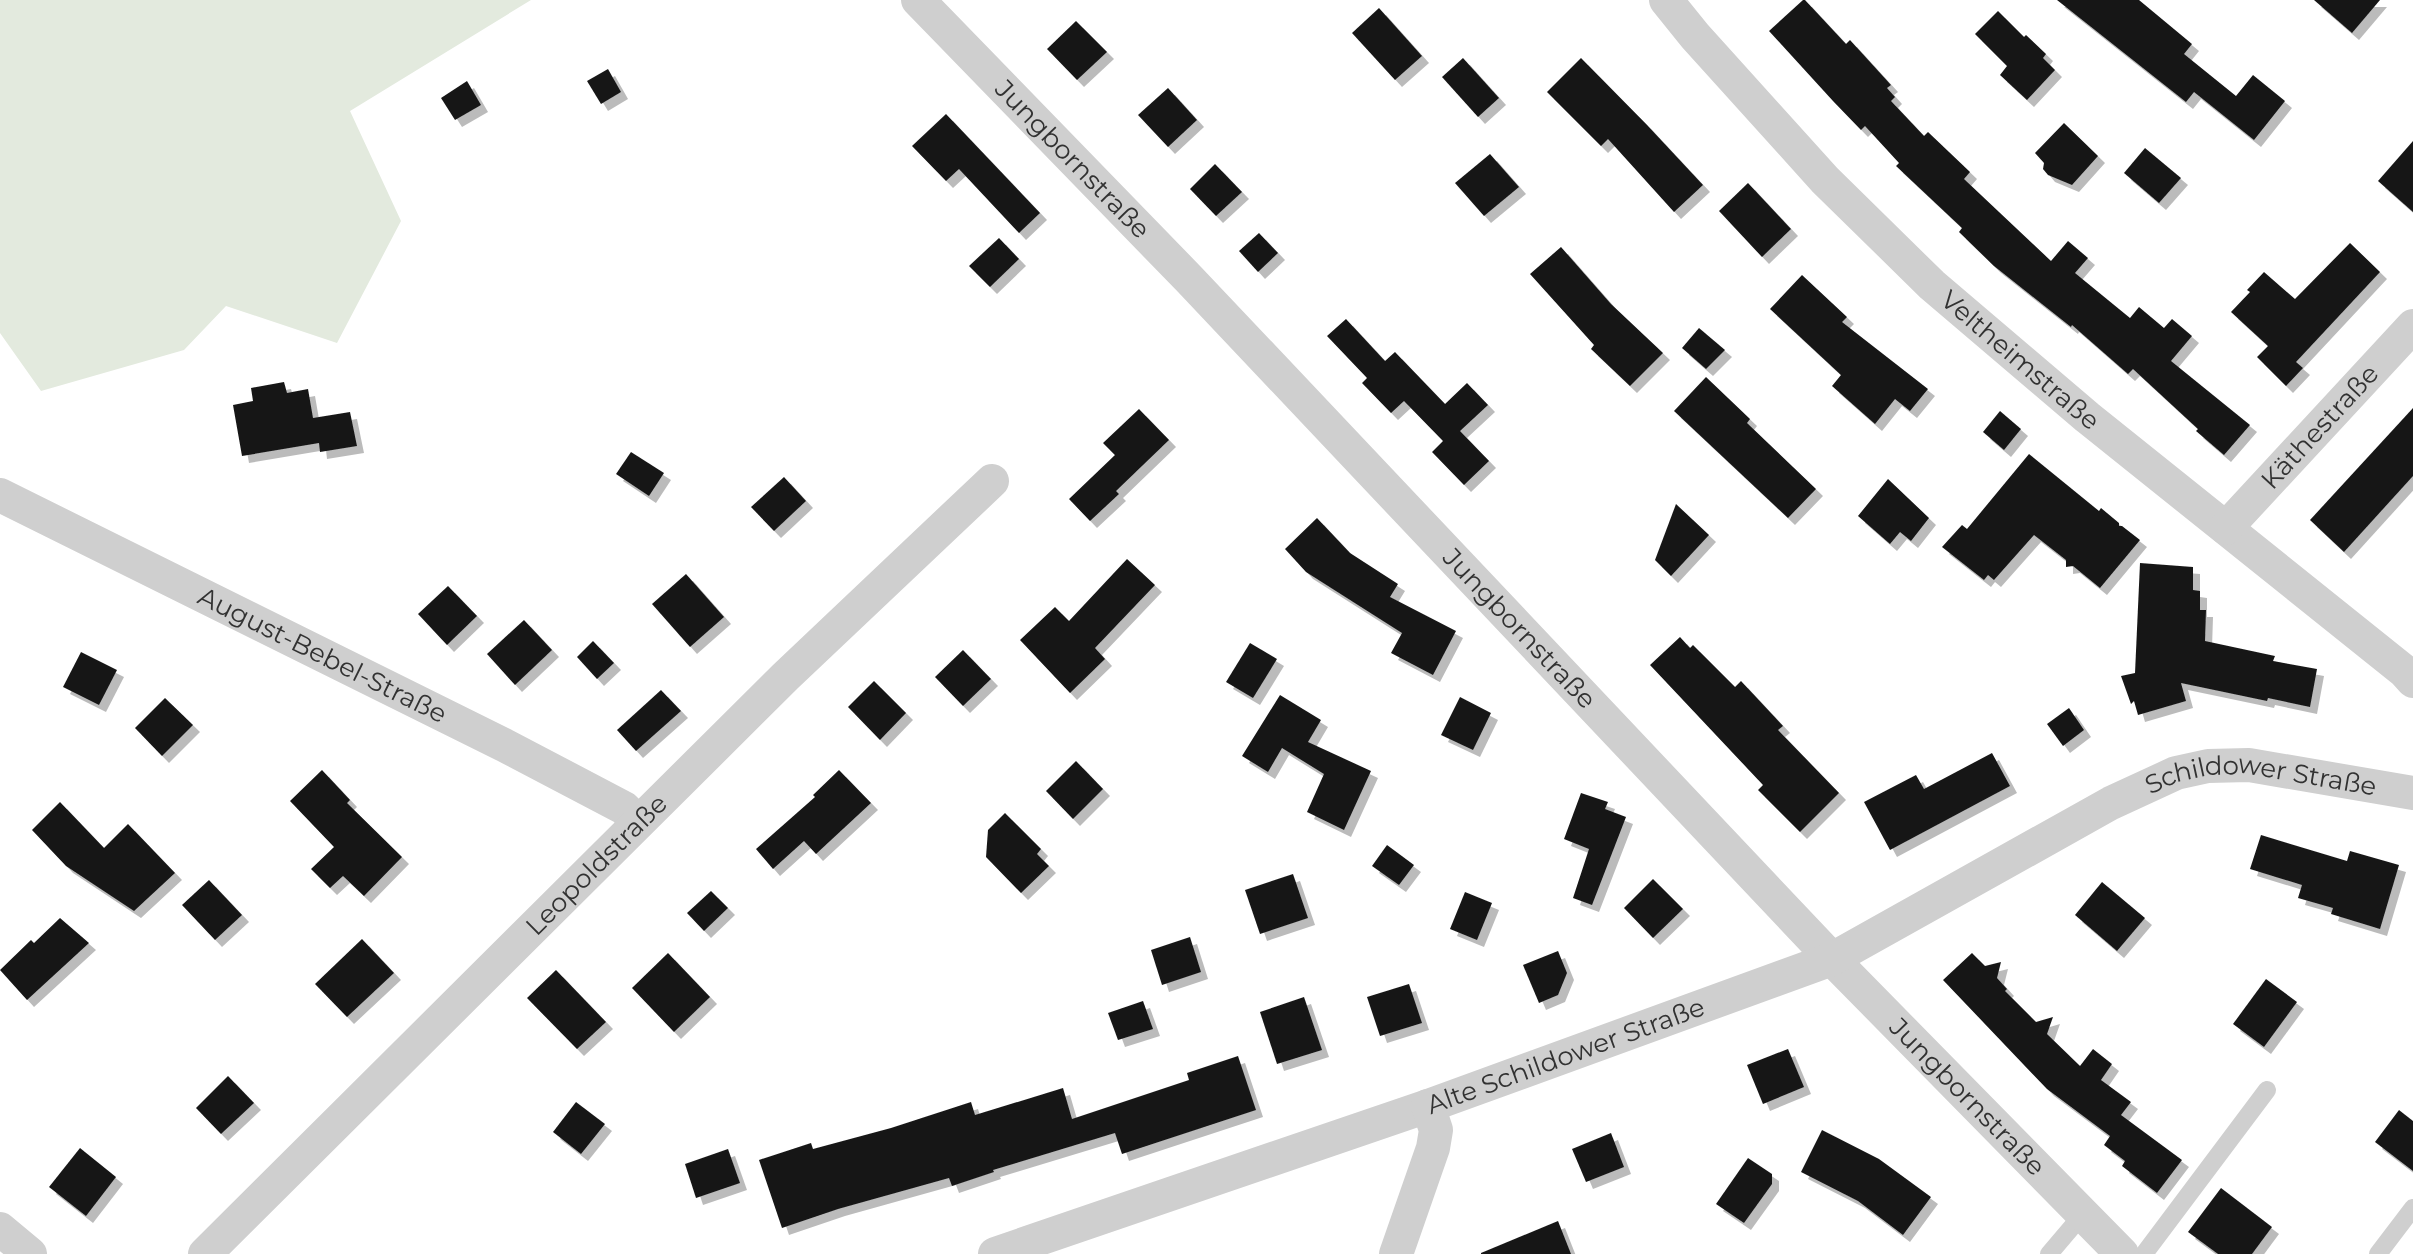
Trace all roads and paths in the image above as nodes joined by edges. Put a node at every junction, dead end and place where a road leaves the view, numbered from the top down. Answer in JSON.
{"nodes":[{"id":1,"x":918,"y":0,"type":"edge"},
{"id":2,"x":1666,"y":0,"type":"edge"},
{"id":3,"x":2413,"y":326,"type":"edge"},
{"id":4,"x":992,"y":481,"type":"dead end"},
{"id":5,"x":0,"y":495,"type":"edge"},
{"id":6,"x":2226,"y":528,"type":"junction"},
{"id":7,"x":2413,"y":681,"type":"edge"},
{"id":8,"x":2413,"y":793,"type":"edge"},
{"id":9,"x":2111,"y":803,"type":"joint"},
{"id":10,"x":638,"y":822,"type":"junction"},
{"id":11,"x":1832,"y":959,"type":"junction"},
{"id":12,"x":2267,"y":1090,"type":"dead end"},
{"id":13,"x":1428,"y":1106,"type":"junction"},
{"id":14,"x":2413,"y":1208,"type":"edge"},
{"id":15,"x":2083,"y":1214,"type":"junction"},
{"id":16,"x":0,"y":1229,"type":"edge"},
{"id":17,"x":30,"y":1254,"type":"edge"},
{"id":18,"x":205,"y":1254,"type":"edge"},
{"id":19,"x":995,"y":1254,"type":"edge"},
{"id":20,"x":1396,"y":1254,"type":"edge"},
{"id":21,"x":2049,"y":1254,"type":"edge"},
{"id":22,"x":2122,"y":1254,"type":"edge"},
{"id":23,"x":2144,"y":1254,"type":"edge"},
{"id":24,"x":2378,"y":1254,"type":"edge"}],
"edges":[{"from":1,"to":11,"type":"street","name":"Jungbornstraße"},
{"from":2,"to":6,"type":"street","name":"Veltheimstraße"},
{"from":3,"to":6,"type":"street","name":"Käthestraße"},
{"from":4,"to":10,"type":"street","name":"Leopoldstraße"},
{"from":5,"to":10,"type":"street","name":"August-Bebel-Straße"},
{"from":6,"to":7,"type":"street","name":"Veltheimstraße"},
{"from":8,"to":9,"type":"street","name":"Schildower Straße"},
{"from":9,"to":11,"type":"street","name":"Alte Schildower Straße"},
{"from":10,"to":18,"type":"street","name":"Leopoldstraße"},
{"from":11,"to":13,"type":"street","name":"Alte Schildower Straße"},
{"from":11,"to":15,"type":"street","name":"Jungbornstraße"},
{"from":12,"to":23,"type":"lane"},
{"from":13,"to":19,"type":"street","name":"Alte Schildower Straße"},
{"from":13,"to":20,"type":"street"},
{"from":14,"to":24,"type":"lane"},
{"from":15,"to":21,"type":"lane"},
{"from":15,"to":22,"type":"street","name":"Jungbornstraße"},
{"from":16,"to":17,"type":"street"}]}
